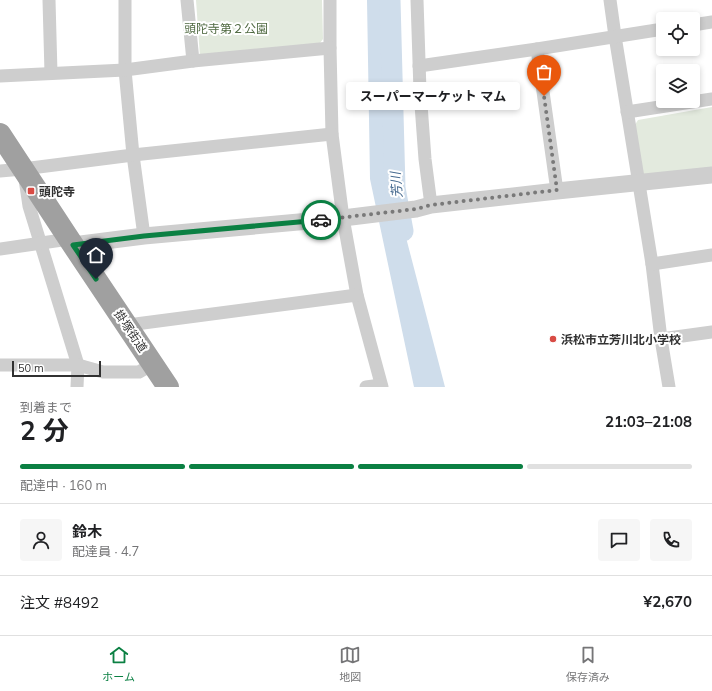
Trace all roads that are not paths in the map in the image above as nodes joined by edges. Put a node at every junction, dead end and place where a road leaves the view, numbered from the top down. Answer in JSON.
{"nodes":[{"id":1,"x":49,"y":0,"type":"edge"},
{"id":2,"x":125,"y":0,"type":"edge"},
{"id":3,"x":187,"y":0,"type":"edge"},
{"id":4,"x":330,"y":0,"type":"edge"},
{"id":5,"x":417,"y":0,"type":"edge"},
{"id":6,"x":610,"y":0,"type":"edge"},
{"id":7,"x":712,"y":22,"type":"edge"},
{"id":8,"x":700,"y":24,"type":"edge"},
{"id":9,"x":656,"y":31,"type":"edge"},
{"id":10,"x":616,"y":36,"type":"junction"},
{"id":11,"x":330,"y":48,"type":"junction"},
{"id":12,"x":537,"y":49,"type":"junction"},
{"id":13,"x":193,"y":61,"type":"junction"},
{"id":14,"x":418,"y":66,"type":"junction"},
{"id":15,"x":125,"y":70,"type":"junction"},
{"id":16,"x":51,"y":73,"type":"junction"},
{"id":17,"x":0,"y":76,"type":"edge"},
{"id":18,"x":712,"y":100,"type":"edge"},
{"id":19,"x":627,"y":112,"type":"junction"},
{"id":20,"x":0,"y":134,"type":"edge"},
{"id":21,"x":332,"y":134,"type":"junction"},
{"id":22,"x":133,"y":155,"type":"junction"},
{"id":23,"x":23,"y":169,"type":"junction"},
{"id":24,"x":0,"y":171,"type":"edge"},
{"id":25,"x":712,"y":175,"type":"edge"},
{"id":26,"x":638,"y":182,"type":"junction"},
{"id":27,"x":557,"y":190,"type":"junction"},
{"id":28,"x":423,"y":207,"type":"junction"},
{"id":29,"x":349,"y":217,"type":"junction"},
{"id":30,"x":144,"y":236,"type":"junction"},
{"id":31,"x":71,"y":242,"type":"junction"},
{"id":32,"x":40,"y":243,"type":"junction"},
{"id":33,"x":0,"y":249,"type":"edge"},
{"id":34,"x":712,"y":256,"type":"edge"},
{"id":35,"x":652,"y":264,"type":"junction"},
{"id":36,"x":357,"y":295,"type":"junction"},
{"id":37,"x":128,"y":325,"type":"junction"},
{"id":38,"x":712,"y":332,"type":"edge"},
{"id":39,"x":661,"y":339,"type":"junction"},
{"id":40,"x":153,"y":364,"type":"junction"},
{"id":41,"x":0,"y":365,"type":"edge"},
{"id":42,"x":78,"y":365,"type":"junction"},
{"id":43,"x":382,"y":386,"type":"edge"},
{"id":44,"x":77,"y":387,"type":"edge"},
{"id":45,"x":168,"y":387,"type":"edge"},
{"id":46,"x":366,"y":387,"type":"edge"},
{"id":47,"x":669,"y":387,"type":"edge"}],
"edges":[{"from":1,"to":16,"type":"street"},
{"from":2,"to":15,"type":"street"},
{"from":3,"to":13,"type":"street"},
{"from":4,"to":11,"type":"street"},
{"from":5,"to":14,"type":"street"},
{"from":6,"to":10,"type":"street"},
{"from":7,"to":8,"type":"street"},
{"from":9,"to":10,"type":"street"},
{"from":10,"to":12,"type":"street"},
{"from":10,"to":19,"type":"street"},
{"from":11,"to":13,"type":"street"},
{"from":11,"to":21,"type":"street"},
{"from":12,"to":14,"type":"street"},
{"from":12,"to":27,"type":"street"},
{"from":13,"to":15,"type":"street"},
{"from":14,"to":28,"type":"street"},
{"from":15,"to":16,"type":"street"},
{"from":15,"to":22,"type":"street"},
{"from":16,"to":17,"type":"street"},
{"from":18,"to":19,"type":"street"},
{"from":19,"to":26,"type":"street"},
{"from":20,"to":23,"type":"highway","name":"掛塚街道"},
{"from":21,"to":22,"type":"street"},
{"from":21,"to":29,"type":"street"},
{"from":22,"to":23,"type":"street"},
{"from":22,"to":30,"type":"street"},
{"from":23,"to":24,"type":"street"},
{"from":23,"to":31,"type":"highway","name":"掛塚街道"},
{"from":23,"to":32,"type":"street"},
{"from":25,"to":26,"type":"street"},
{"from":26,"to":27,"type":"street"},
{"from":26,"to":35,"type":"street"},
{"from":27,"to":28,"type":"street"},
{"from":28,"to":29,"type":"street"},
{"from":29,"to":30,"type":"street"},
{"from":29,"to":36,"type":"street"},
{"from":30,"to":31,"type":"street"},
{"from":31,"to":32,"type":"street"},
{"from":31,"to":37,"type":"highway","name":"掛塚街道"},
{"from":32,"to":33,"type":"street"},
{"from":32,"to":42,"type":"street"},
{"from":34,"to":35,"type":"street"},
{"from":35,"to":39,"type":"street"},
{"from":36,"to":37,"type":"street"},
{"from":36,"to":43,"type":"street"},
{"from":37,"to":40,"type":"highway","name":"掛塚街道"},
{"from":38,"to":39,"type":"street"},
{"from":39,"to":47,"type":"street"},
{"from":40,"to":42,"type":"street"},
{"from":40,"to":45,"type":"highway","name":"掛塚街道"},
{"from":41,"to":42,"type":"street"},
{"from":42,"to":44,"type":"street"},
{"from":43,"to":46,"type":"street"}]}
